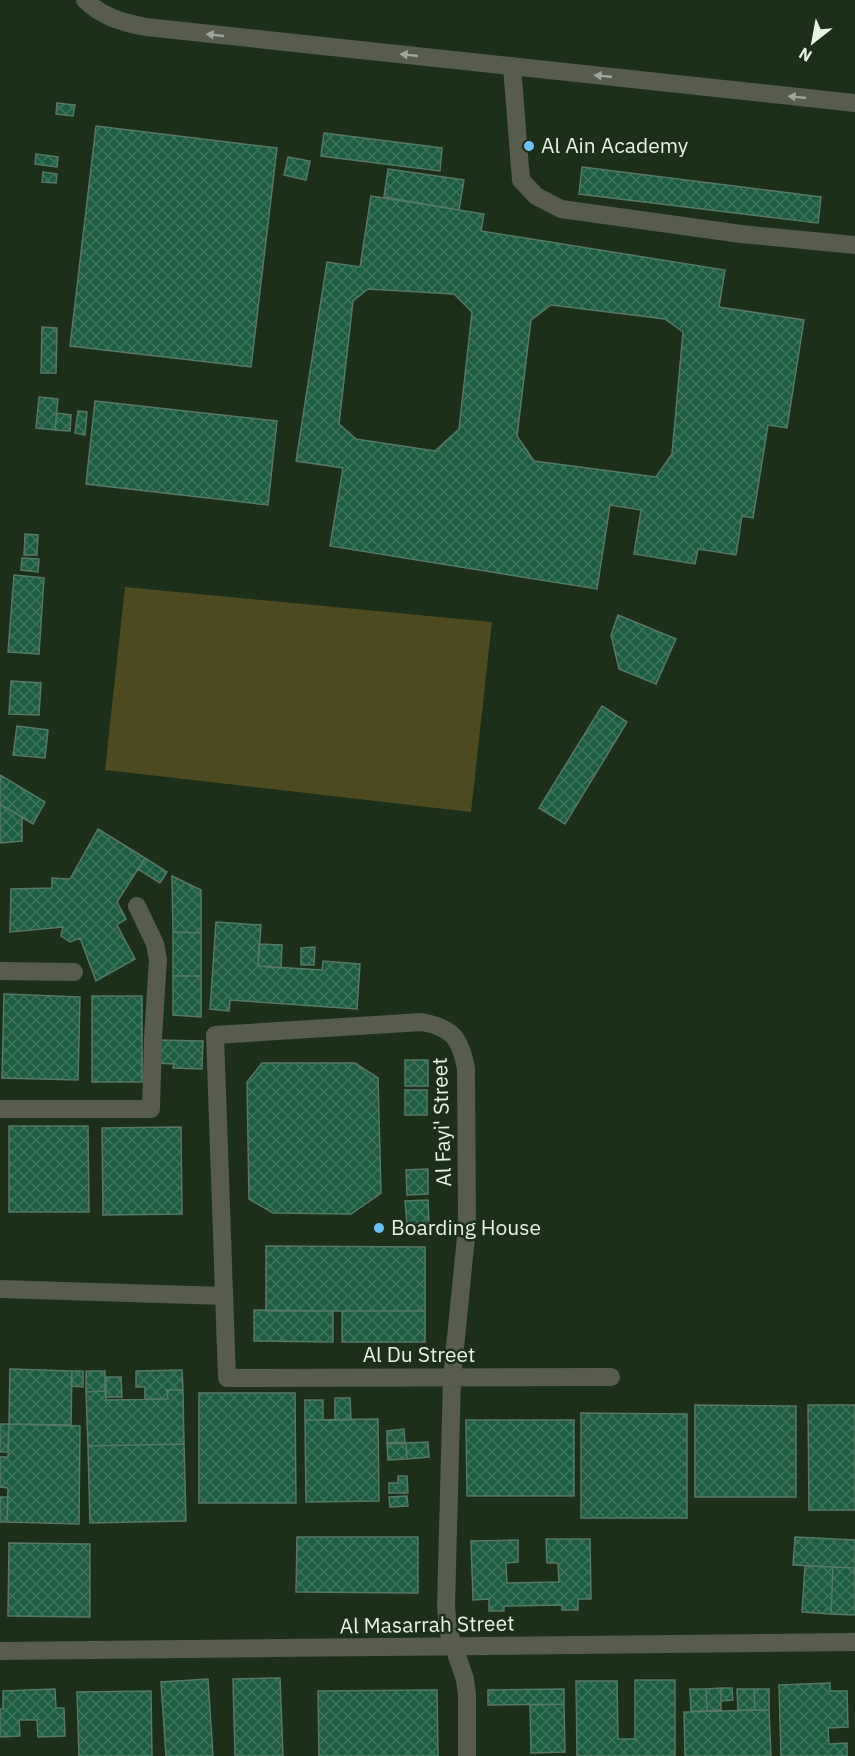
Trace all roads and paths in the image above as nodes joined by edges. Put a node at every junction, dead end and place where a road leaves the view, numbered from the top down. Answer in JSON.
{"nodes":[{"id":1,"x":85,"y":0,"type":"edge"},
{"id":2,"x":512,"y":66,"type":"junction"},
{"id":3,"x":855,"y":103,"type":"edge"},
{"id":4,"x":855,"y":245,"type":"edge"},
{"id":5,"x":136,"y":906,"type":"dead end"},
{"id":6,"x":0,"y":971,"type":"edge"},
{"id":7,"x":74,"y":972,"type":"dead end"},
{"id":8,"x":0,"y":1108,"type":"edge"},
{"id":9,"x":0,"y":1289,"type":"edge"},
{"id":10,"x":224,"y":1296,"type":"junction"},
{"id":11,"x":611,"y":1377,"type":"dead end"},
{"id":12,"x":227,"y":1378,"type":"joint"},
{"id":13,"x":452,"y":1378,"type":"junction"},
{"id":14,"x":855,"y":1642,"type":"edge"},
{"id":15,"x":453,"y":1647,"type":"junction"},
{"id":16,"x":0,"y":1651,"type":"edge"},
{"id":17,"x":468,"y":1756,"type":"edge"}],
"edges":[{"from":2,"to":1,"type":"street","one_way":true},
{"from":3,"to":2,"type":"street","one_way":true},
{"from":2,"to":4,"type":"street"},
{"from":5,"to":8,"type":"street"},
{"from":6,"to":7,"type":"street"},
{"from":9,"to":10,"type":"street"},
{"from":10,"to":12,"type":"street","name":"Al Fayi' Street"},
{"from":10,"to":13,"type":"street","name":"Al Fayi' Street"},
{"from":11,"to":13,"type":"street","name":"Al Du Street"},
{"from":12,"to":13,"type":"street","name":"Al Du Street"},
{"from":13,"to":15,"type":"street","name":"Al Fayi' Street"},
{"from":14,"to":15,"type":"street","name":"Al Masarrah Street"},
{"from":15,"to":16,"type":"street","name":"Al Masarrah Street"},
{"from":15,"to":17,"type":"street","name":"Al Fayi' Street"}]}
